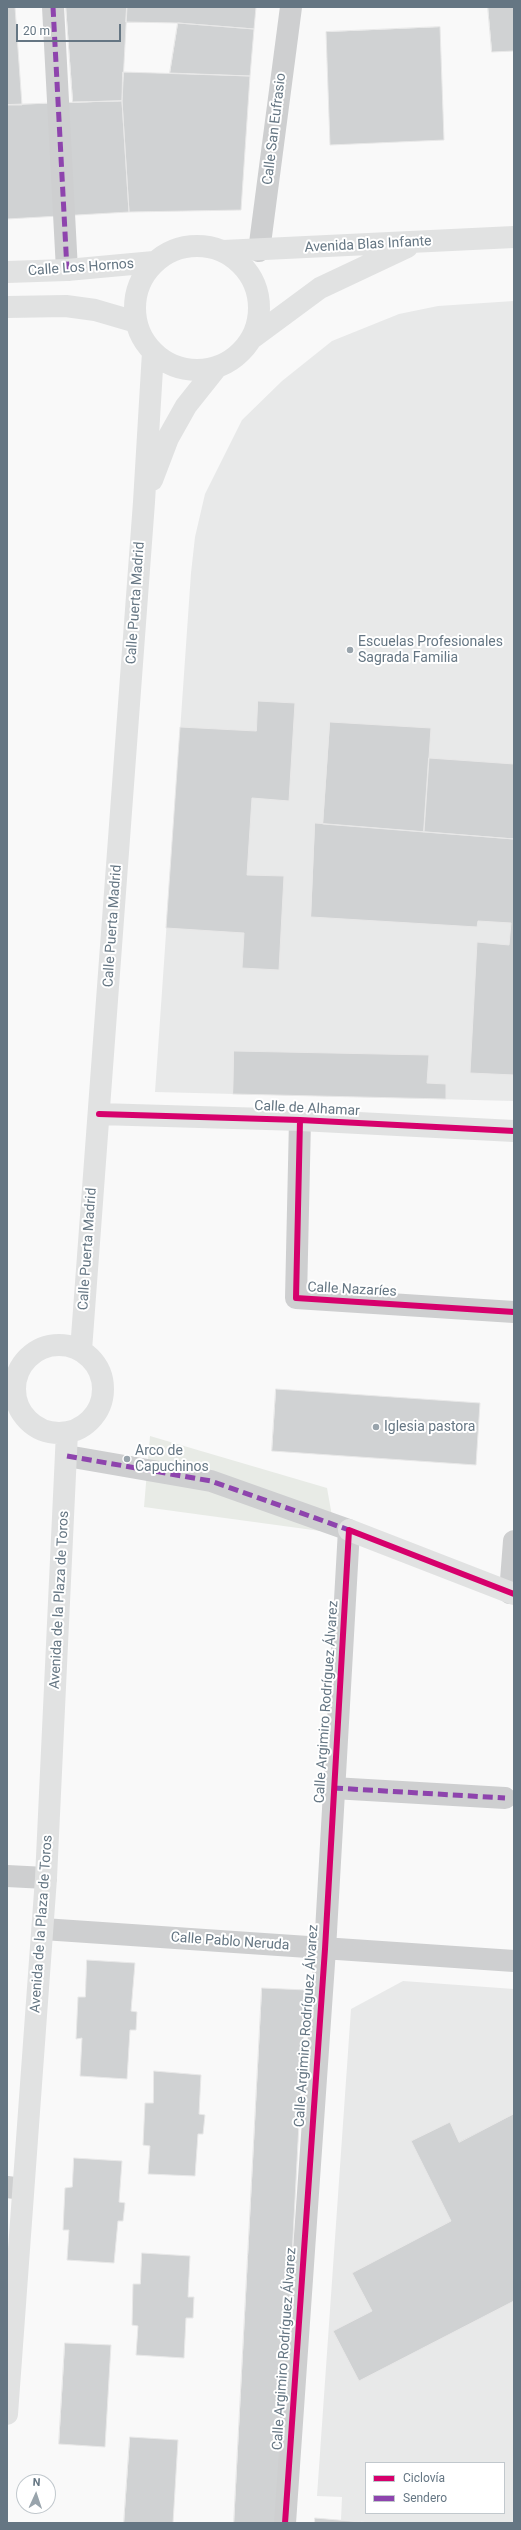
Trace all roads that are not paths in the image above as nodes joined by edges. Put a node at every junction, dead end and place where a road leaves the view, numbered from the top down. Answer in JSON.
{"nodes":[{"id":1,"x":53,"y":7,"type":"edge"},
{"id":2,"x":291,"y":7,"type":"edge"},
{"id":3,"x":514,"y":237,"type":"edge"},
{"id":4,"x":417,"y":242,"type":"junction"},
{"id":5,"x":223,"y":251,"type":"junction"},
{"id":6,"x":259,"y":251,"type":"junction"},
{"id":7,"x":154,"y":262,"type":"junction"},
{"id":8,"x":67,"y":270,"type":"junction"},
{"id":9,"x":7,"y":272,"type":"edge"},
{"id":10,"x":7,"y":307,"type":"edge"},
{"id":11,"x":136,"y":322,"type":"junction"},
{"id":12,"x":252,"y":339,"type":"junction"},
{"id":13,"x":153,"y":352,"type":"junction"},
{"id":14,"x":217,"y":367,"type":"junction"},
{"id":15,"x":144,"y":502,"type":"junction"},
{"id":16,"x":99,"y":1114,"type":"junction"},
{"id":17,"x":300,"y":1120,"type":"junction"},
{"id":18,"x":514,"y":1131,"type":"edge"},
{"id":19,"x":514,"y":1312,"type":"edge"},
{"id":20,"x":81,"y":1350,"type":"junction"},
{"id":21,"x":11,"y":1392,"type":"edge"},
{"id":22,"x":67,"y":1432,"type":"junction"},
{"id":23,"x":67,"y":1456,"type":"junction"},
{"id":24,"x":349,"y":1530,"type":"junction"},
{"id":25,"x":514,"y":1541,"type":"edge"},
{"id":26,"x":512,"y":1593,"type":"edge"},
{"id":27,"x":333,"y":1788,"type":"junction"},
{"id":28,"x":505,"y":1798,"type":"dead end"},
{"id":29,"x":7,"y":1876,"type":"edge"},
{"id":30,"x":46,"y":1878,"type":"junction"},
{"id":31,"x":43,"y":1929,"type":"junction"},
{"id":32,"x":325,"y":1949,"type":"junction"},
{"id":33,"x":514,"y":1961,"type":"edge"},
{"id":34,"x":15,"y":2188,"type":"edge"},
{"id":35,"x":10,"y":2325,"type":"edge"},
{"id":36,"x":7,"y":2401,"type":"edge"},
{"id":37,"x":285,"y":2523,"type":"edge"}],
"edges":[{"from":1,"to":8,"type":"street"},
{"from":2,"to":6,"type":"street","name":"Calle San Eufrasio"},
{"from":3,"to":4,"type":"main road","name":"Avenida Blas Infante"},
{"from":4,"to":6,"type":"main road","name":"Avenida Blas Infante"},
{"from":4,"to":12,"type":"main road"},
{"from":5,"to":6,"type":"main road","name":"Avenida Blas Infante"},
{"from":5,"to":7,"type":"main road"},
{"from":5,"to":12,"type":"main road"},
{"from":7,"to":8,"type":"main road","name":"Calle Los Hornos"},
{"from":7,"to":11,"type":"main road"},
{"from":8,"to":9,"type":"main road","name":"Calle Los Hornos"},
{"from":10,"to":11,"type":"main road"},
{"from":11,"to":13,"type":"main road"},
{"from":12,"to":14,"type":"main road"},
{"from":13,"to":14,"type":"main road"},
{"from":13,"to":15,"type":"main road","name":"Calle Puerta Madrid"},
{"from":14,"to":15,"type":"main road","name":"Calle Puerta Madrid"},
{"from":15,"to":16,"type":"main road","name":"Calle Puerta Madrid"},
{"from":16,"to":17,"type":"main road","name":"Calle de Alhamar"},
{"from":16,"to":20,"type":"main road","name":"Calle Puerta Madrid"},
{"from":17,"to":18,"type":"main road","name":"Calle de Alhamar"},
{"from":17,"to":19,"type":"street","name":"Calle Nazaríes"},
{"from":20,"to":21,"type":"main road"},
{"from":20,"to":22,"type":"main road"},
{"from":21,"to":22,"type":"main road"},
{"from":22,"to":23,"type":"main road","name":"Avenida de la Plaza de Toros"},
{"from":23,"to":24,"type":"street"},
{"from":23,"to":30,"type":"main road","name":"Avenida de la Plaza de Toros"},
{"from":24,"to":26,"type":"main road"},
{"from":24,"to":27,"type":"street","name":"Calle Argimiro Rodríguez Álvarez"},
{"from":25,"to":26,"type":"street"},
{"from":27,"to":28,"type":"street","name":"Calle Argimiro Rodríguez Álvarez"},
{"from":27,"to":32,"type":"street","name":"Calle Argimiro Rodríguez Álvarez"},
{"from":29,"to":30,"type":"street"},
{"from":30,"to":31,"type":"main road","name":"Avenida de la Plaza de Toros"},
{"from":31,"to":32,"type":"street","name":"Calle Pablo Neruda"},
{"from":31,"to":34,"type":"main road","name":"Avenida de la Plaza de Toros"},
{"from":32,"to":33,"type":"street","name":"Calle Pablo Neruda"},
{"from":32,"to":37,"type":"street","name":"Calle Argimiro Rodríguez Álvarez"},
{"from":34,"to":35,"type":"main road","name":"Avenida de la Plaza de Toros"},
{"from":35,"to":36,"type":"main road","name":"Avenida de la Plaza de Toros"}]}
